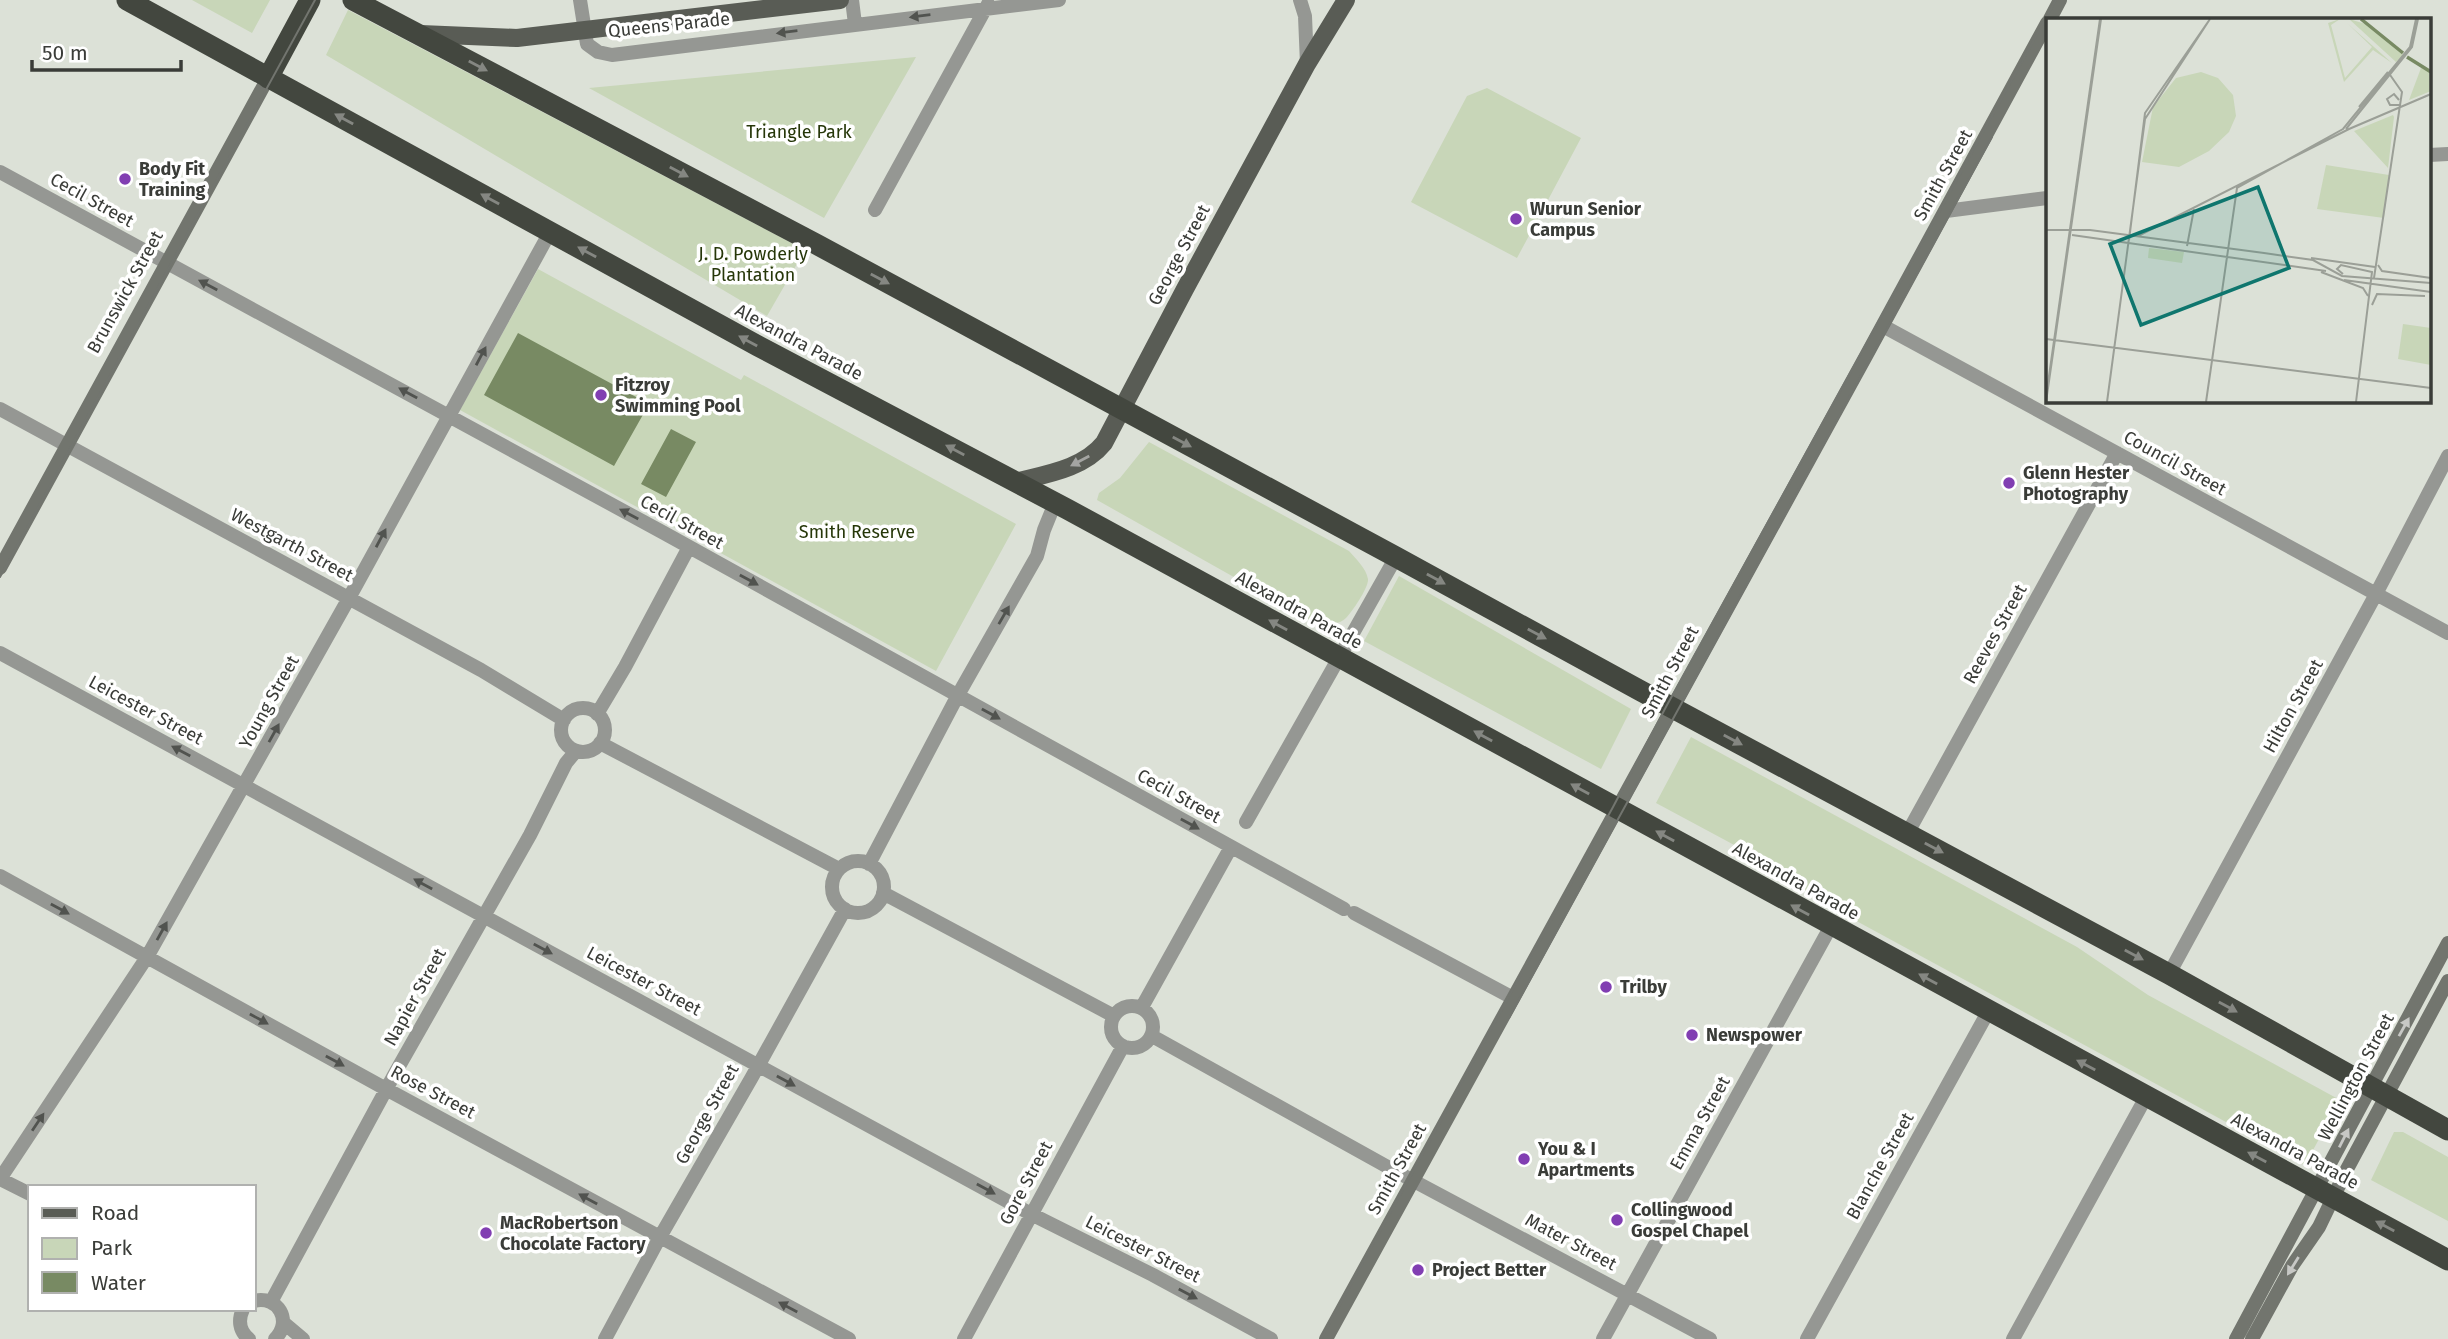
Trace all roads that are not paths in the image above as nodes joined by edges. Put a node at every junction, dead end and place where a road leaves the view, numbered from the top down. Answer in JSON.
{"nodes":[{"id":1,"x":127,"y":0,"type":"edge"},
{"id":2,"x":310,"y":0,"type":"edge"},
{"id":3,"x":353,"y":0,"type":"edge"},
{"id":4,"x":580,"y":0,"type":"edge"},
{"id":5,"x":840,"y":0,"type":"edge"},
{"id":6,"x":852,"y":0,"type":"edge"},
{"id":7,"x":1059,"y":0,"type":"edge"},
{"id":8,"x":1300,"y":0,"type":"edge"},
{"id":9,"x":2060,"y":0,"type":"edge"},
{"id":10,"x":1344,"y":1,"type":"edge"},
{"id":11,"x":988,"y":4,"type":"edge"},
{"id":12,"x":2050,"y":18,"type":"edge"},
{"id":13,"x":855,"y":24,"type":"junction"},
{"id":14,"x":2046,"y":25,"type":"edge"},
{"id":15,"x":584,"y":31,"type":"junction"},
{"id":16,"x":418,"y":34,"type":"junction"},
{"id":17,"x":1307,"y":64,"type":"junction"},
{"id":18,"x":268,"y":78,"type":"junction"},
{"id":19,"x":2448,"y":154,"type":"edge"},
{"id":20,"x":2430,"y":155,"type":"edge"},
{"id":21,"x":0,"y":172,"type":"edge"},
{"id":22,"x":2046,"y":198,"type":"edge"},
{"id":23,"x":875,"y":210,"type":"dead end"},
{"id":24,"x":1946,"y":211,"type":"junction"},
{"id":25,"x":550,"y":232,"type":"junction"},
{"id":26,"x":167,"y":263,"type":"junction"},
{"id":27,"x":1883,"y":326,"type":"junction"},
{"id":28,"x":0,"y":409,"type":"edge"},
{"id":29,"x":1122,"y":410,"type":"junction"},
{"id":30,"x":449,"y":416,"type":"junction"},
{"id":31,"x":67,"y":445,"type":"junction"},
{"id":32,"x":2117,"y":453,"type":"junction"},
{"id":33,"x":2448,"y":456,"type":"edge"},
{"id":34,"x":1015,"y":482,"type":"junction"},
{"id":35,"x":1055,"y":503,"type":"junction"},
{"id":36,"x":689,"y":547,"type":"junction"},
{"id":37,"x":1396,"y":556,"type":"junction"},
{"id":38,"x":0,"y":568,"type":"edge"},
{"id":39,"x":2376,"y":594,"type":"junction"},
{"id":40,"x":349,"y":598,"type":"junction"},
{"id":41,"x":2448,"y":633,"type":"edge"},
{"id":42,"x":0,"y":653,"type":"edge"},
{"id":43,"x":1338,"y":657,"type":"junction"},
{"id":44,"x":958,"y":695,"type":"junction"},
{"id":45,"x":1673,"y":708,"type":"junction"},
{"id":46,"x":597,"y":714,"type":"junction"},
{"id":47,"x":564,"y":720,"type":"junction"},
{"id":48,"x":600,"y":743,"type":"junction"},
{"id":49,"x":576,"y":751,"type":"junction"},
{"id":50,"x":244,"y":785,"type":"junction"},
{"id":51,"x":1618,"y":810,"type":"junction"},
{"id":52,"x":1246,"y":822,"type":"dead end"},
{"id":53,"x":1908,"y":834,"type":"junction"},
{"id":54,"x":1231,"y":846,"type":"junction"},
{"id":55,"x":869,"y":864,"type":"junction"},
{"id":56,"x":839,"y":869,"type":"junction"},
{"id":57,"x":0,"y":876,"type":"edge"},
{"id":58,"x":883,"y":893,"type":"junction"},
{"id":59,"x":845,"y":909,"type":"junction"},
{"id":60,"x":483,"y":917,"type":"junction"},
{"id":61,"x":1831,"y":926,"type":"junction"},
{"id":62,"x":2448,"y":943,"type":"edge"},
{"id":63,"x":148,"y":957,"type":"junction"},
{"id":64,"x":2169,"y":974,"type":"junction"},
{"id":65,"x":2448,"y":981,"type":"edge"},
{"id":66,"x":1513,"y":998,"type":"junction"},
{"id":67,"x":1142,"y":1007,"type":"junction"},
{"id":68,"x":1988,"y":1012,"type":"junction"},
{"id":69,"x":1114,"y":1016,"type":"junction"},
{"id":70,"x":1152,"y":1037,"type":"junction"},
{"id":71,"x":1123,"y":1046,"type":"junction"},
{"id":72,"x":758,"y":1065,"type":"junction"},
{"id":73,"x":386,"y":1089,"type":"junction"},
{"id":74,"x":2379,"y":1092,"type":"junction"},
{"id":75,"x":2146,"y":1097,"type":"junction"},
{"id":76,"x":2448,"y":1130,"type":"edge"},
{"id":77,"x":0,"y":1179,"type":"edge"},
{"id":78,"x":1413,"y":1181,"type":"junction"},
{"id":79,"x":28,"y":1193,"type":"edge"},
{"id":80,"x":2325,"y":1194,"type":"junction"},
{"id":81,"x":1031,"y":1214,"type":"junction"},
{"id":82,"x":660,"y":1237,"type":"junction"},
{"id":83,"x":2448,"y":1260,"type":"edge"},
{"id":84,"x":1628,"y":1294,"type":"junction"},
{"id":85,"x":256,"y":1301,"type":"edge"},
{"id":86,"x":271,"y":1302,"type":"junction"},
{"id":87,"x":242,"y":1311,"type":"edge"},
{"id":88,"x":284,"y":1323,"type":"junction"},
{"id":89,"x":248,"y":1339,"type":"edge"},
{"id":90,"x":275,"y":1339,"type":"edge"},
{"id":91,"x":303,"y":1339,"type":"edge"},
{"id":92,"x":605,"y":1339,"type":"edge"},
{"id":93,"x":849,"y":1339,"type":"edge"},
{"id":94,"x":964,"y":1339,"type":"edge"},
{"id":95,"x":1271,"y":1339,"type":"edge"},
{"id":96,"x":1326,"y":1339,"type":"edge"},
{"id":97,"x":1603,"y":1339,"type":"edge"},
{"id":98,"x":1710,"y":1339,"type":"edge"},
{"id":99,"x":1807,"y":1339,"type":"edge"},
{"id":100,"x":2013,"y":1339,"type":"edge"},
{"id":101,"x":2236,"y":1339,"type":"edge"},
{"id":102,"x":2252,"y":1339,"type":"edge"}],
"edges":[{"from":1,"to":18,"type":"highway","name":"Alexandra Parade"},
{"from":2,"to":18,"type":"highway","name":"Brunswick Street"},
{"from":3,"to":16,"type":"highway"},
{"from":4,"to":15,"type":"street","name":"Queens Parade"},
{"from":5,"to":15,"type":"main road","name":"Queens Parade"},
{"from":6,"to":13,"type":"street"},
{"from":7,"to":11,"type":"street","name":"Queens Parade"},
{"from":8,"to":17,"type":"street"},
{"from":9,"to":12,"type":"street","name":"Smith Street"},
{"from":10,"to":17,"type":"main road","name":"George Street"},
{"from":11,"to":13,"type":"street","name":"Queens Parade","one_way":true},
{"from":11,"to":23,"type":"street"},
{"from":13,"to":15,"type":"street","name":"Queens Parade","one_way":true},
{"from":14,"to":24,"type":"street","name":"Smith Street"},
{"from":15,"to":16,"type":"main road","name":"Queens Parade"},
{"from":16,"to":29,"type":"highway","one_way":true},
{"from":17,"to":29,"type":"main road","name":"George Street"},
{"from":25,"to":18,"type":"highway","name":"Alexandra Parade","one_way":true},
{"from":18,"to":26,"type":"street","name":"Brunswick Street"},
{"from":19,"to":20,"type":"street"},
{"from":21,"to":26,"type":"street","name":"Cecil Street"},
{"from":22,"to":24,"type":"street"},
{"from":24,"to":27,"type":"street","name":"Smith Street"},
{"from":30,"to":25,"type":"street","name":"Young Street","one_way":true},
{"from":34,"to":25,"type":"highway","name":"Alexandra Parade","one_way":true},
{"from":30,"to":26,"type":"street","name":"Cecil Street","one_way":true},
{"from":26,"to":31,"type":"street","name":"Brunswick Street"},
{"from":27,"to":32,"type":"street","name":"Council Street"},
{"from":27,"to":45,"type":"street","name":"Smith Street"},
{"from":28,"to":31,"type":"street","name":"Westgarth Street"},
{"from":29,"to":34,"type":"main road","name":"George Street","one_way":true},
{"from":29,"to":37,"type":"highway","one_way":true},
{"from":36,"to":30,"type":"street","name":"Cecil Street","one_way":true},
{"from":40,"to":30,"type":"street","name":"Young Street","one_way":true},
{"from":31,"to":38,"type":"street","name":"Brunswick Street"},
{"from":31,"to":40,"type":"street","name":"Westgarth Street"},
{"from":32,"to":39,"type":"street","name":"Council Street"},
{"from":32,"to":53,"type":"street","name":"Reeves Street"},
{"from":33,"to":39,"type":"street","name":"Hilton Street"},
{"from":34,"to":35,"type":"highway","name":"Alexandra Parade"},
{"from":43,"to":35,"type":"highway","name":"Alexandra Parade","one_way":true},
{"from":44,"to":35,"type":"street","one_way":true},
{"from":36,"to":44,"type":"street","name":"Cecil Street","one_way":true},
{"from":36,"to":46,"type":"street"},
{"from":37,"to":43,"type":"street"},
{"from":37,"to":45,"type":"highway","one_way":true},
{"from":39,"to":41,"type":"street","name":"Council Street"},
{"from":39,"to":64,"type":"street","name":"Hilton Street"},
{"from":40,"to":47,"type":"street","name":"Westgarth Street"},
{"from":50,"to":40,"type":"street","name":"Young Street","one_way":true},
{"from":50,"to":42,"type":"street","name":"Leicester Street","one_way":true},
{"from":51,"to":43,"type":"highway","name":"Alexandra Parade","one_way":true},
{"from":43,"to":52,"type":"street"},
{"from":44,"to":54,"type":"street","name":"Cecil Street","one_way":true},
{"from":44,"to":55,"type":"street"},
{"from":45,"to":51,"type":"street","name":"Smith Street"},
{"from":45,"to":53,"type":"highway","one_way":true},
{"from":46,"to":47,"type":"street"},
{"from":46,"to":48,"type":"street"},
{"from":47,"to":49,"type":"street"},
{"from":48,"to":49,"type":"street"},
{"from":48,"to":56,"type":"street"},
{"from":49,"to":60,"type":"street","name":"Napier Street"},
{"from":60,"to":50,"type":"street","name":"Leicester Street","one_way":true},
{"from":63,"to":50,"type":"street","name":"Young Street","one_way":true},
{"from":61,"to":51,"type":"highway","name":"Alexandra Parade","one_way":true},
{"from":51,"to":66,"type":"street","name":"Smith Street"},
{"from":53,"to":64,"type":"highway","one_way":true},
{"from":54,"to":66,"type":"street","name":"Cecil Street"},
{"from":54,"to":67,"type":"street"},
{"from":55,"to":56,"type":"street"},
{"from":55,"to":58,"type":"street"},
{"from":56,"to":59,"type":"street"},
{"from":57,"to":63,"type":"street","name":"Rose Street","one_way":true},
{"from":58,"to":59,"type":"street"},
{"from":58,"to":69,"type":"street"},
{"from":59,"to":72,"type":"street","name":"George Street"},
{"from":60,"to":72,"type":"street","name":"Leicester Street","one_way":true},
{"from":60,"to":73,"type":"street","name":"Napier Street"},
{"from":68,"to":61,"type":"highway","name":"Alexandra Parade","one_way":true},
{"from":61,"to":84,"type":"street","name":"Emma Street"},
{"from":74,"to":62,"type":"street","name":"Wellington Street","one_way":true},
{"from":63,"to":73,"type":"street","name":"Rose Street","one_way":true},
{"from":77,"to":63,"type":"street","name":"Young Street","one_way":true},
{"from":64,"to":74,"type":"highway","one_way":true},
{"from":65,"to":74,"type":"street","name":"Wellington Street"},
{"from":66,"to":78,"type":"street","name":"Smith Street"},
{"from":67,"to":69,"type":"street"},
{"from":67,"to":70,"type":"street"},
{"from":75,"to":68,"type":"highway","name":"Alexandra Parade","one_way":true},
{"from":68,"to":99,"type":"street","name":"Blanche Street"},
{"from":69,"to":71,"type":"street"},
{"from":70,"to":71,"type":"street"},
{"from":70,"to":78,"type":"street"},
{"from":71,"to":81,"type":"street","name":"Gore Street"},
{"from":72,"to":81,"type":"street","name":"Leicester Street","one_way":true},
{"from":72,"to":82,"type":"street","name":"George Street"},
{"from":82,"to":73,"type":"street","name":"Rose Street","one_way":true},
{"from":73,"to":86,"type":"street","name":"Napier Street"},
{"from":74,"to":76,"type":"highway"},
{"from":74,"to":80,"type":"street","name":"Wellington Street"},
{"from":80,"to":75,"type":"highway","name":"Alexandra Parade","one_way":true},
{"from":75,"to":100,"type":"street"},
{"from":77,"to":79,"type":"street"},
{"from":78,"to":84,"type":"street","name":"Mater Street"},
{"from":78,"to":96,"type":"street","name":"Smith Street"},
{"from":83,"to":80,"type":"highway","name":"Alexandra Parade","one_way":true},
{"from":80,"to":101,"type":"street","name":"Wellington Street"},
{"from":80,"to":102,"type":"street","name":"Wellington Street","one_way":true},
{"from":81,"to":94,"type":"street","name":"Gore Street"},
{"from":81,"to":95,"type":"street","name":"Leicester Street","one_way":true},
{"from":82,"to":92,"type":"street","name":"George Street"},
{"from":93,"to":82,"type":"street","name":"Rose Street","one_way":true},
{"from":84,"to":97,"type":"street","name":"Emma Street"},
{"from":84,"to":98,"type":"street","name":"Mater Street"},
{"from":85,"to":86,"type":"street"},
{"from":86,"to":88,"type":"street"},
{"from":87,"to":89,"type":"street"},
{"from":88,"to":90,"type":"street"},
{"from":88,"to":91,"type":"street"}]}
